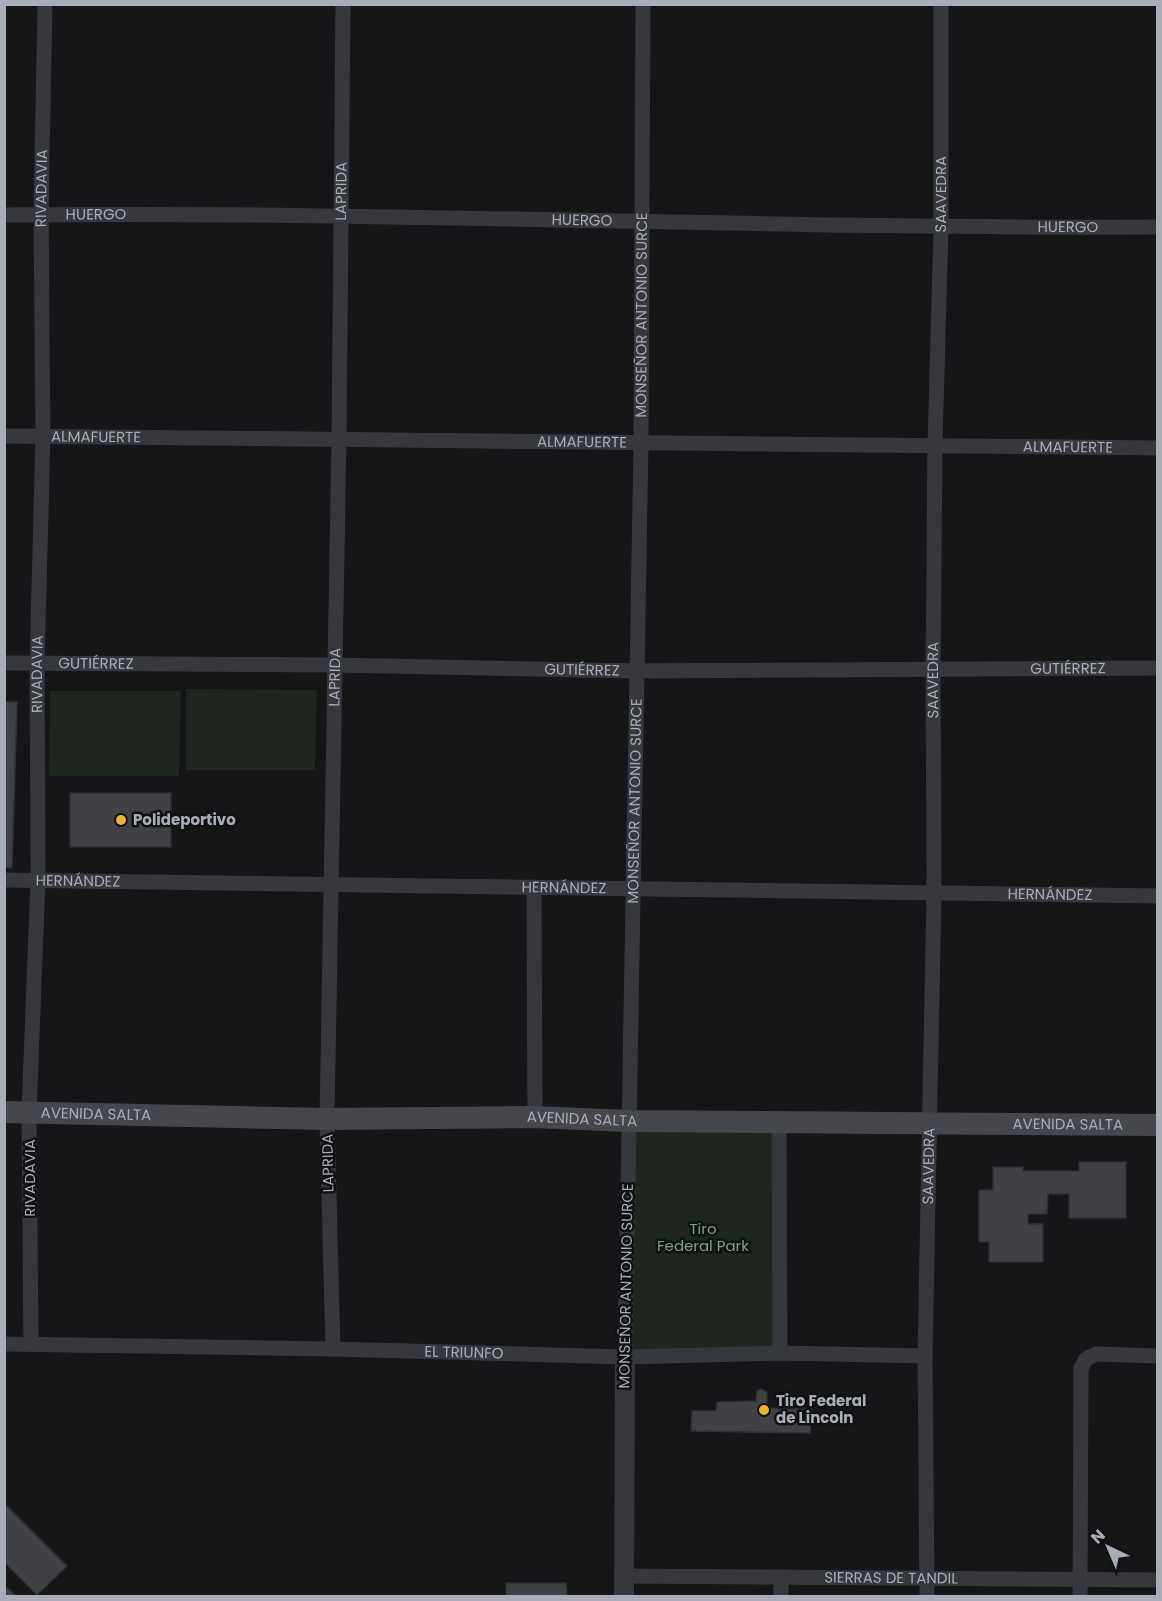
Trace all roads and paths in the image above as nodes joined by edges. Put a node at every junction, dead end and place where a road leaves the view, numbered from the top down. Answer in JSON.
{"nodes":[{"id":1,"x":45,"y":4,"type":"edge"},
{"id":2,"x":343,"y":4,"type":"edge"},
{"id":3,"x":643,"y":4,"type":"edge"},
{"id":4,"x":941,"y":4,"type":"edge"},
{"id":5,"x":4,"y":214,"type":"edge"},
{"id":6,"x":41,"y":214,"type":"junction"},
{"id":7,"x":340,"y":215,"type":"junction"},
{"id":8,"x":641,"y":222,"type":"junction"},
{"id":9,"x":1158,"y":227,"type":"edge"},
{"id":10,"x":941,"y":228,"type":"junction"},
{"id":11,"x":4,"y":436,"type":"edge"},
{"id":12,"x":43,"y":436,"type":"junction"},
{"id":13,"x":339,"y":439,"type":"junction"},
{"id":14,"x":642,"y":443,"type":"junction"},
{"id":15,"x":935,"y":445,"type":"junction"},
{"id":16,"x":1158,"y":448,"type":"edge"},
{"id":17,"x":4,"y":663,"type":"edge"},
{"id":18,"x":37,"y":664,"type":"junction"},
{"id":19,"x":333,"y":665,"type":"junction"},
{"id":20,"x":1158,"y":668,"type":"edge"},
{"id":21,"x":636,"y":671,"type":"junction"},
{"id":22,"x":933,"y":671,"type":"junction"},
{"id":23,"x":4,"y":880,"type":"edge"},
{"id":24,"x":38,"y":880,"type":"junction"},
{"id":25,"x":332,"y":884,"type":"junction"},
{"id":26,"x":534,"y":887,"type":"junction"},
{"id":27,"x":633,"y":888,"type":"junction"},
{"id":28,"x":934,"y":893,"type":"junction"},
{"id":29,"x":1158,"y":896,"type":"edge"},
{"id":30,"x":4,"y":1112,"type":"edge"},
{"id":31,"x":29,"y":1112,"type":"junction"},
{"id":32,"x":535,"y":1117,"type":"junction"},
{"id":33,"x":327,"y":1119,"type":"junction"},
{"id":34,"x":628,"y":1121,"type":"junction"},
{"id":35,"x":779,"y":1122,"type":"junction"},
{"id":36,"x":931,"y":1124,"type":"junction"},
{"id":37,"x":1158,"y":1125,"type":"edge"},
{"id":38,"x":4,"y":1344,"type":"edge"},
{"id":39,"x":31,"y":1344,"type":"junction"},
{"id":40,"x":333,"y":1349,"type":"junction"},
{"id":41,"x":780,"y":1353,"type":"junction"},
{"id":42,"x":925,"y":1356,"type":"junction"},
{"id":43,"x":1158,"y":1356,"type":"edge"},
{"id":44,"x":625,"y":1357,"type":"junction"},
{"id":45,"x":624,"y":1576,"type":"junction"},
{"id":46,"x":781,"y":1577,"type":"junction"},
{"id":47,"x":927,"y":1578,"type":"junction"},
{"id":48,"x":1081,"y":1579,"type":"junction"},
{"id":49,"x":1158,"y":1580,"type":"edge"},
{"id":50,"x":624,"y":1596,"type":"edge"},
{"id":51,"x":781,"y":1596,"type":"edge"},
{"id":52,"x":927,"y":1596,"type":"edge"},
{"id":53,"x":1080,"y":1596,"type":"edge"}],
"edges":[{"from":1,"to":6,"type":"street","name":"RIVADAVIA"},
{"from":2,"to":7,"type":"street","name":"LAPRIDA"},
{"from":3,"to":8,"type":"street","name":"MONSEÑOR ANTONIO SURCE"},
{"from":4,"to":10,"type":"street","name":"SAAVEDRA"},
{"from":5,"to":6,"type":"street","name":"HUERGO"},
{"from":6,"to":7,"type":"street","name":"HUERGO"},
{"from":6,"to":12,"type":"street","name":"RIVADAVIA"},
{"from":7,"to":8,"type":"street","name":"HUERGO"},
{"from":7,"to":13,"type":"street","name":"LAPRIDA"},
{"from":8,"to":10,"type":"street","name":"HUERGO"},
{"from":8,"to":14,"type":"street","name":"MONSEÑOR ANTONIO SURCE"},
{"from":9,"to":10,"type":"street","name":"HUERGO"},
{"from":10,"to":15,"type":"street","name":"SAAVEDRA"},
{"from":11,"to":12,"type":"street","name":"ALMAFUERTE"},
{"from":12,"to":13,"type":"street","name":"ALMAFUERTE"},
{"from":12,"to":18,"type":"street","name":"RIVADAVIA"},
{"from":13,"to":14,"type":"street","name":"ALMAFUERTE"},
{"from":13,"to":19,"type":"street","name":"LAPRIDA"},
{"from":14,"to":15,"type":"street","name":"ALMAFUERTE"},
{"from":14,"to":21,"type":"street","name":"MONSEÑOR ANTONIO SURCE"},
{"from":15,"to":16,"type":"street","name":"ALMAFUERTE"},
{"from":15,"to":22,"type":"street","name":"SAAVEDRA"},
{"from":17,"to":18,"type":"street","name":"GUTIÉRREZ"},
{"from":18,"to":19,"type":"street","name":"GUTIÉRREZ"},
{"from":18,"to":24,"type":"street","name":"RIVADAVIA"},
{"from":19,"to":21,"type":"street","name":"GUTIÉRREZ"},
{"from":19,"to":25,"type":"street","name":"LAPRIDA"},
{"from":20,"to":22,"type":"street","name":"GUTIÉRREZ"},
{"from":21,"to":22,"type":"street","name":"GUTIÉRREZ"},
{"from":21,"to":27,"type":"street","name":"MONSEÑOR ANTONIO SURCE"},
{"from":22,"to":28,"type":"street","name":"SAAVEDRA"},
{"from":23,"to":24,"type":"street","name":"HERNÁNDEZ"},
{"from":24,"to":25,"type":"street","name":"HERNÁNDEZ"},
{"from":24,"to":31,"type":"street","name":"RIVADAVIA"},
{"from":25,"to":26,"type":"street","name":"HERNÁNDEZ"},
{"from":25,"to":33,"type":"street","name":"LAPRIDA"},
{"from":26,"to":27,"type":"street","name":"HERNÁNDEZ"},
{"from":26,"to":32,"type":"street"},
{"from":27,"to":28,"type":"street","name":"HERNÁNDEZ"},
{"from":27,"to":34,"type":"street","name":"MONSEÑOR ANTONIO SURCE"},
{"from":28,"to":29,"type":"street","name":"HERNÁNDEZ"},
{"from":28,"to":36,"type":"street","name":"SAAVEDRA"},
{"from":30,"to":31,"type":"main road","name":"AVENIDA SALTA"},
{"from":31,"to":33,"type":"main road","name":"AVENIDA SALTA"},
{"from":31,"to":39,"type":"street","name":"RIVADAVIA"},
{"from":32,"to":33,"type":"main road","name":"AVENIDA SALTA"},
{"from":32,"to":34,"type":"main road","name":"AVENIDA SALTA"},
{"from":33,"to":40,"type":"street","name":"LAPRIDA"},
{"from":34,"to":35,"type":"main road","name":"AVENIDA SALTA"},
{"from":34,"to":44,"type":"street","name":"MONSEÑOR ANTONIO SURCE"},
{"from":35,"to":36,"type":"main road","name":"AVENIDA SALTA"},
{"from":35,"to":41,"type":"street"},
{"from":36,"to":37,"type":"main road","name":"AVENIDA SALTA"},
{"from":36,"to":42,"type":"street","name":"SAAVEDRA"},
{"from":38,"to":39,"type":"street","name":"EL TRIUNFO"},
{"from":39,"to":40,"type":"street","name":"EL TRIUNFO"},
{"from":40,"to":44,"type":"street","name":"EL TRIUNFO"},
{"from":41,"to":42,"type":"street","name":"EL TRIUNFO"},
{"from":41,"to":44,"type":"street","name":"EL TRIUNFO"},
{"from":42,"to":47,"type":"street","name":"SAAVEDRA"},
{"from":43,"to":48,"type":"street"},
{"from":44,"to":45,"type":"street","name":"MONSEÑOR ANTONIO SURCE"},
{"from":45,"to":46,"type":"street","name":"SIERRAS DE TANDIL"},
{"from":45,"to":50,"type":"street","name":"MONSEÑOR ANTONIO SURCE"},
{"from":46,"to":47,"type":"street","name":"SIERRAS DE TANDIL"},
{"from":46,"to":51,"type":"street"},
{"from":47,"to":48,"type":"street","name":"SIERRAS DE TANDIL"},
{"from":47,"to":52,"type":"street","name":"SAAVEDRA"},
{"from":48,"to":49,"type":"street","name":"SIERRAS DE TANDIL"},
{"from":48,"to":53,"type":"street"}]}
